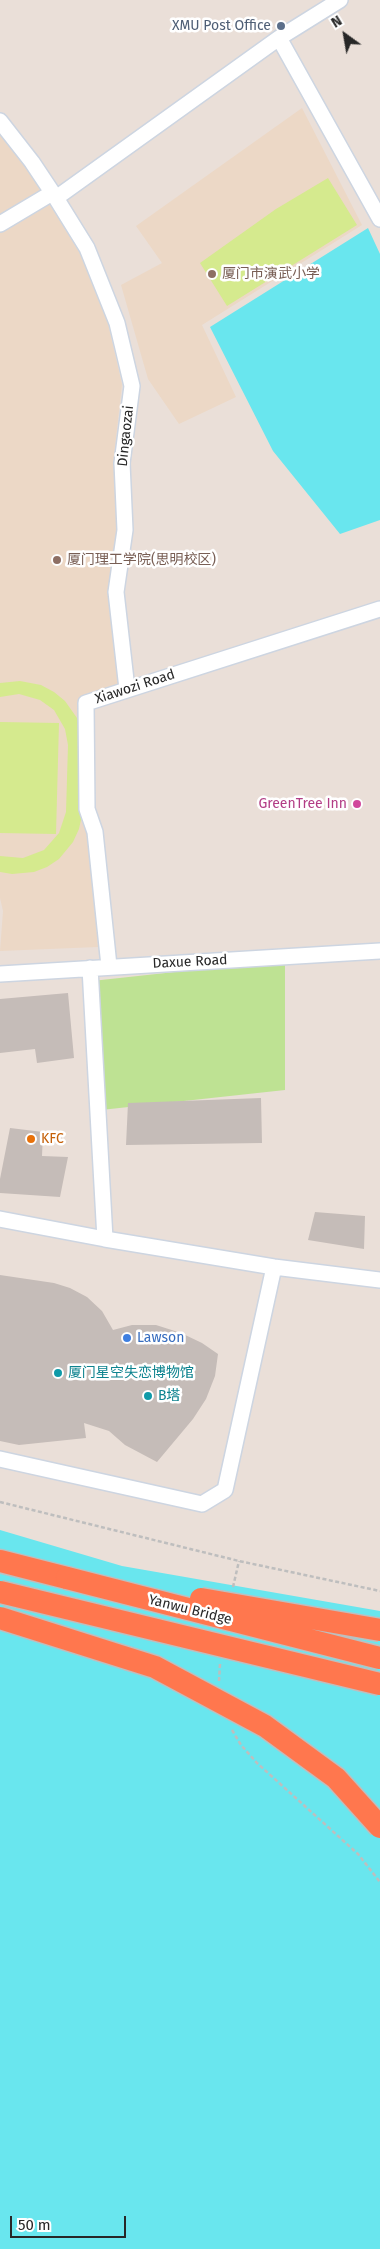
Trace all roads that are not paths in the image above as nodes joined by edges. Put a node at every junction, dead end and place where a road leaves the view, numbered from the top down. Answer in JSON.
{"nodes":[{"id":1,"x":340,"y":0,"type":"edge"},
{"id":2,"x":278,"y":38,"type":"junction"},
{"id":3,"x":0,"y":121,"type":"edge"},
{"id":4,"x":54,"y":195,"type":"junction"},
{"id":5,"x":380,"y":219,"type":"edge"},
{"id":6,"x":0,"y":224,"type":"edge"},
{"id":7,"x":380,"y":609,"type":"edge"},
{"id":8,"x":127,"y":689,"type":"junction"},
{"id":9,"x":380,"y":951,"type":"edge"},
{"id":10,"x":109,"y":966,"type":"junction"},
{"id":11,"x":90,"y":968,"type":"junction"},
{"id":12,"x":0,"y":974,"type":"edge"},
{"id":13,"x":0,"y":1219,"type":"edge"},
{"id":14,"x":106,"y":1240,"type":"junction"},
{"id":15,"x":274,"y":1267,"type":"junction"},
{"id":16,"x":380,"y":1280,"type":"edge"},
{"id":17,"x":0,"y":1460,"type":"edge"},
{"id":18,"x":0,"y":1561,"type":"edge"},
{"id":19,"x":66,"y":1578,"type":"junction"},
{"id":20,"x":0,"y":1592,"type":"edge"},
{"id":21,"x":0,"y":1618,"type":"edge"},
{"id":22,"x":380,"y":1630,"type":"edge"},
{"id":23,"x":380,"y":1658,"type":"edge"},
{"id":24,"x":380,"y":1684,"type":"edge"},
{"id":25,"x":380,"y":1827,"type":"edge"}],
"edges":[{"from":1,"to":2,"type":"street"},
{"from":2,"to":4,"type":"street"},
{"from":2,"to":5,"type":"street"},
{"from":3,"to":4,"type":"street","name":"Dingaozai"},
{"from":4,"to":6,"type":"street"},
{"from":4,"to":8,"type":"street","name":"Dingaozai"},
{"from":7,"to":8,"type":"street","name":"Xiawozi Road"},
{"from":8,"to":10,"type":"street","name":"Xiawozi Road"},
{"from":9,"to":10,"type":"street","name":"Daxue Road"},
{"from":10,"to":11,"type":"street","name":"Daxue Road"},
{"from":11,"to":12,"type":"street","name":"Daxue Road"},
{"from":11,"to":14,"type":"street"},
{"from":13,"to":14,"type":"street"},
{"from":14,"to":15,"type":"street"},
{"from":15,"to":16,"type":"street"},
{"from":15,"to":17,"type":"street"},
{"from":18,"to":19,"type":"highway","name":"Yanwu Bridge"},
{"from":19,"to":22,"type":"highway","bridge":true},
{"from":19,"to":23,"type":"highway","name":"Yanwu Bridge","bridge":true},
{"from":20,"to":24,"type":"highway","name":"Yanwu Bridge","bridge":true},
{"from":21,"to":25,"type":"highway","bridge":true}]}
